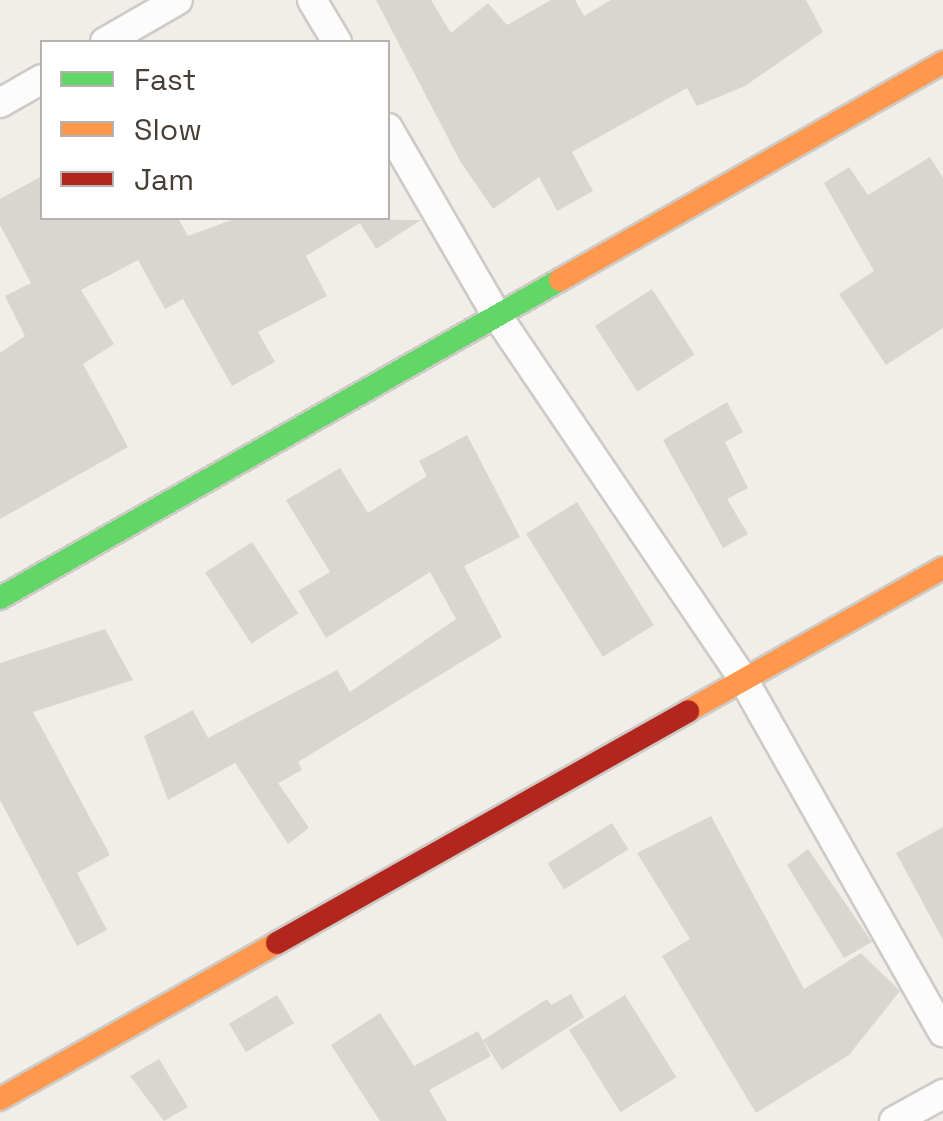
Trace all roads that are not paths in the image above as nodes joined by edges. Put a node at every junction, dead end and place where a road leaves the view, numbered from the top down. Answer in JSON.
{"nodes":[{"id":1,"x":178,"y":0,"type":"edge"},
{"id":2,"x":312,"y":0,"type":"edge"},
{"id":3,"x":108,"y":40,"type":"edge"},
{"id":4,"x":336,"y":40,"type":"edge"},
{"id":5,"x":943,"y":62,"type":"edge"},
{"id":6,"x":40,"y":80,"type":"edge"},
{"id":7,"x":0,"y":103,"type":"edge"},
{"id":8,"x":390,"y":131,"type":"edge"},
{"id":9,"x":496,"y":314,"type":"junction"},
{"id":10,"x":943,"y":568,"type":"edge"},
{"id":11,"x":0,"y":598,"type":"edge"},
{"id":12,"x":743,"y":679,"type":"junction"},
{"id":13,"x":943,"y":1032,"type":"edge"},
{"id":14,"x":942,"y":1098,"type":"edge"},
{"id":15,"x":0,"y":1099,"type":"edge"},
{"id":16,"x":894,"y":1121,"type":"edge"}],
"edges":[{"from":1,"to":3,"type":"street"},
{"from":2,"to":4,"type":"street"},
{"from":5,"to":9,"type":"street"},
{"from":6,"to":7,"type":"street"},
{"from":8,"to":9,"type":"street"},
{"from":9,"to":11,"type":"street"},
{"from":9,"to":12,"type":"street"},
{"from":10,"to":12,"type":"street"},
{"from":12,"to":13,"type":"street"},
{"from":12,"to":15,"type":"street"},
{"from":14,"to":16,"type":"street"}]}
